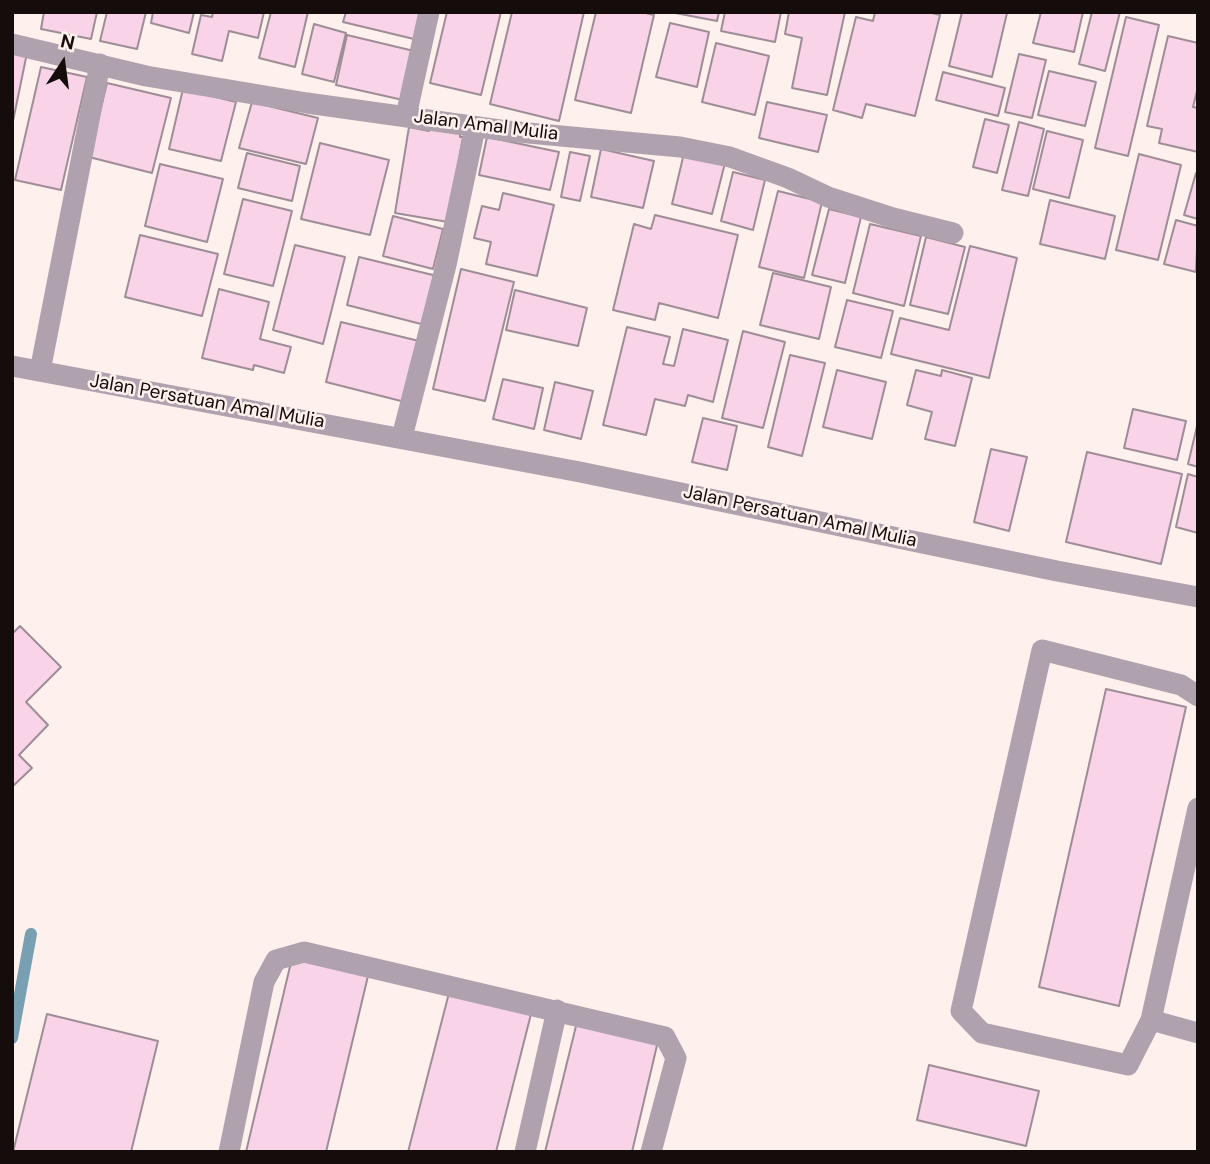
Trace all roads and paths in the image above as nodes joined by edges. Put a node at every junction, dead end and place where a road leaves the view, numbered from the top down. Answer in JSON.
{"nodes":[{"id":1,"x":429,"y":12,"type":"edge"},
{"id":2,"x":12,"y":44,"type":"edge"},
{"id":3,"x":100,"y":64,"type":"junction"},
{"id":4,"x":406,"y":116,"type":"junction"},
{"id":5,"x":475,"y":128,"type":"junction"},
{"id":6,"x":953,"y":233,"type":"dead end"},
{"id":7,"x":12,"y":366,"type":"edge"},
{"id":8,"x":40,"y":371,"type":"junction"},
{"id":9,"x":402,"y":437,"type":"junction"},
{"id":10,"x":1198,"y":597,"type":"edge"},
{"id":11,"x":1198,"y":696,"type":"edge"},
{"id":12,"x":1198,"y":808,"type":"edge"},
{"id":13,"x":557,"y":1010,"type":"junction"},
{"id":14,"x":1151,"y":1020,"type":"junction"},
{"id":15,"x":1198,"y":1033,"type":"edge"},
{"id":16,"x":229,"y":1152,"type":"edge"},
{"id":17,"x":525,"y":1152,"type":"edge"},
{"id":18,"x":651,"y":1152,"type":"edge"}],
"edges":[{"from":1,"to":4,"type":"street"},
{"from":2,"to":3,"type":"street","name":"Jalan Amal Mulia"},
{"from":3,"to":4,"type":"street","name":"Jalan Amal Mulia"},
{"from":3,"to":8,"type":"street"},
{"from":4,"to":5,"type":"street","name":"Jalan Amal Mulia"},
{"from":5,"to":6,"type":"street","name":"Jalan Amal Mulia"},
{"from":5,"to":9,"type":"street"},
{"from":7,"to":8,"type":"street","name":"Jalan Persatuan Amal Mulia"},
{"from":8,"to":9,"type":"street","name":"Jalan Persatuan Amal Mulia"},
{"from":9,"to":10,"type":"street","name":"Jalan Persatuan Amal Mulia"},
{"from":11,"to":14,"type":"street"},
{"from":12,"to":14,"type":"street"},
{"from":13,"to":16,"type":"street"},
{"from":13,"to":17,"type":"street"},
{"from":13,"to":18,"type":"street"},
{"from":14,"to":15,"type":"street"}]}
